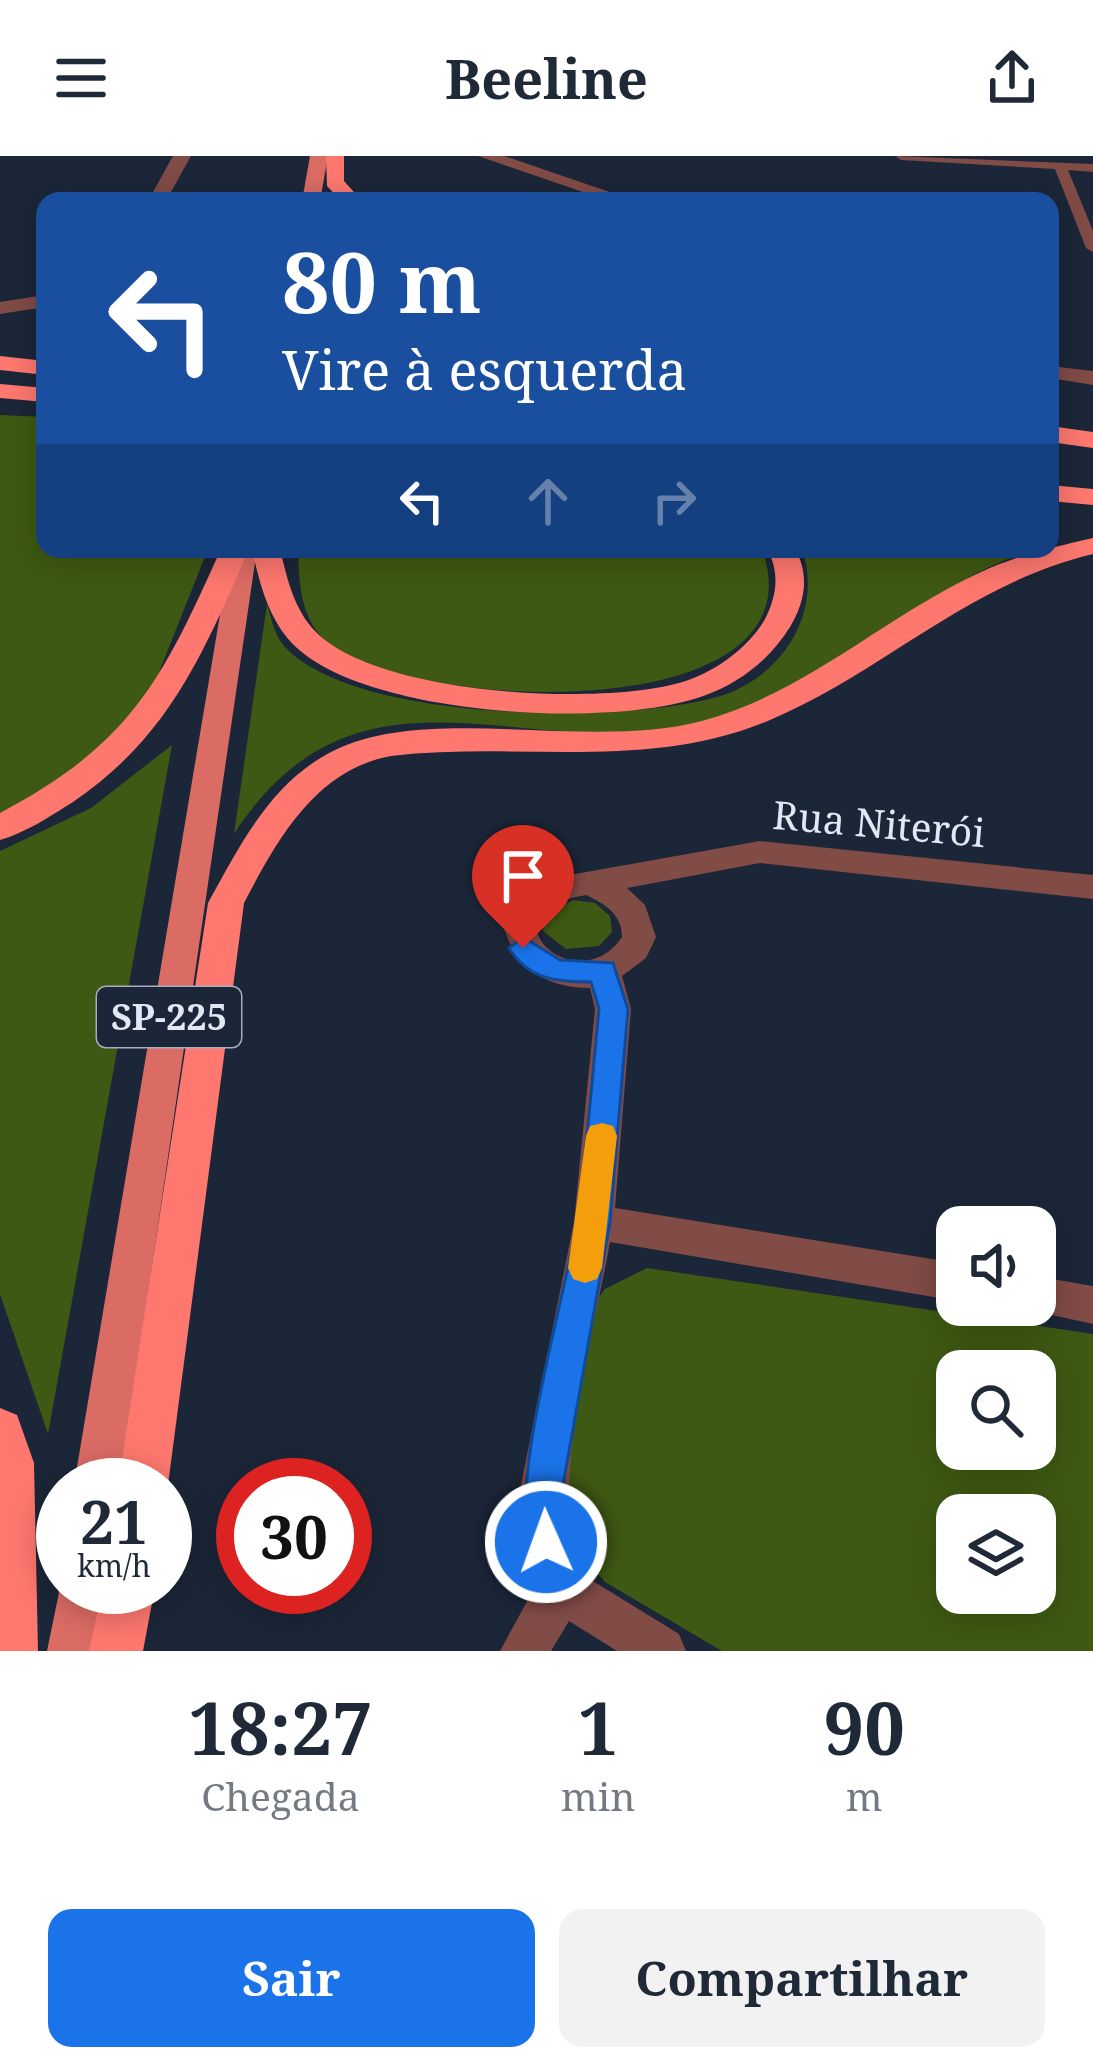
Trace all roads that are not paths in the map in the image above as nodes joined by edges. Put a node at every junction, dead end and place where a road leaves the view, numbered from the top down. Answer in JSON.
{"nodes":[{"id":1,"x":182,"y":156,"type":"edge"},
{"id":2,"x":301,"y":156,"type":"edge"},
{"id":3,"x":320,"y":156,"type":"edge"},
{"id":4,"x":335,"y":156,"type":"edge"},
{"id":5,"x":487,"y":156,"type":"edge"},
{"id":6,"x":901,"y":156,"type":"edge"},
{"id":7,"x":1060,"y":166,"type":"junction"},
{"id":8,"x":1093,"y":168,"type":"edge"},
{"id":9,"x":162,"y":192,"type":"edge"},
{"id":10,"x":295,"y":192,"type":"edge"},
{"id":11,"x":313,"y":192,"type":"edge"},
{"id":12,"x":343,"y":192,"type":"edge"},
{"id":13,"x":595,"y":192,"type":"edge"},
{"id":14,"x":1072,"y":198,"type":"junction"},
{"id":15,"x":1093,"y":199,"type":"edge"},
{"id":16,"x":1093,"y":248,"type":"edge"},
{"id":17,"x":36,"y":302,"type":"edge"},
{"id":18,"x":0,"y":308,"type":"edge"},
{"id":19,"x":0,"y":363,"type":"edge"},
{"id":20,"x":36,"y":367,"type":"edge"},
{"id":21,"x":1059,"y":373,"type":"edge"},
{"id":22,"x":1093,"y":378,"type":"edge"},
{"id":23,"x":0,"y":391,"type":"edge"},
{"id":24,"x":36,"y":394,"type":"edge"},
{"id":25,"x":0,"y":408,"type":"edge"},
{"id":26,"x":36,"y":409,"type":"edge"},
{"id":27,"x":1059,"y":435,"type":"edge"},
{"id":28,"x":1093,"y":440,"type":"edge"},
{"id":29,"x":1059,"y":455,"type":"edge"},
{"id":30,"x":1093,"y":458,"type":"edge"},
{"id":31,"x":1059,"y":494,"type":"edge"},
{"id":32,"x":1093,"y":497,"type":"edge"},
{"id":33,"x":1093,"y":546,"type":"edge"},
{"id":34,"x":1059,"y":556,"type":"edge"},
{"id":35,"x":236,"y":558,"type":"edge"},
{"id":36,"x":239,"y":558,"type":"edge"},
{"id":37,"x":268,"y":558,"type":"edge"},
{"id":38,"x":784,"y":558,"type":"edge"},
{"id":39,"x":1050,"y":558,"type":"edge"},
{"id":40,"x":0,"y":828,"type":"edge"},
{"id":41,"x":588,"y":883,"type":"junction"},
{"id":42,"x":1093,"y":887,"type":"edge"},
{"id":43,"x":603,"y":971,"type":"junction"},
{"id":44,"x":594,"y":1222,"type":"junction"},
{"id":45,"x":936,"y":1279,"type":"edge"},
{"id":46,"x":1056,"y":1299,"type":"edge"},
{"id":47,"x":1093,"y":1305,"type":"edge"},
{"id":48,"x":0,"y":1432,"type":"edge"},
{"id":49,"x":101,"y":1458,"type":"edge"},
{"id":50,"x":147,"y":1458,"type":"edge"},
{"id":51,"x":561,"y":1589,"type":"junction"},
{"id":52,"x":77,"y":1614,"type":"edge"},
{"id":53,"x":124,"y":1614,"type":"edge"},
{"id":54,"x":11,"y":1651,"type":"edge"},
{"id":55,"x":71,"y":1651,"type":"edge"},
{"id":56,"x":116,"y":1651,"type":"edge"},
{"id":57,"x":524,"y":1651,"type":"edge"},
{"id":58,"x":662,"y":1651,"type":"edge"}],
"edges":[{"from":1,"to":9,"type":"street"},
{"from":2,"to":10,"type":"main road"},
{"from":3,"to":11,"type":"main road"},
{"from":4,"to":12,"type":"highway"},
{"from":5,"to":13,"type":"street"},
{"from":6,"to":7,"type":"lane"},
{"from":7,"to":8,"type":"lane"},
{"from":7,"to":14,"type":"lane"},
{"from":14,"to":15,"type":"lane"},
{"from":14,"to":16,"type":"lane"},
{"from":17,"to":18,"type":"street"},
{"from":19,"to":20,"type":"highway"},
{"from":21,"to":22,"type":"street"},
{"from":23,"to":24,"type":"highway"},
{"from":25,"to":26,"type":"highway"},
{"from":27,"to":28,"type":"highway"},
{"from":29,"to":30,"type":"highway"},
{"from":31,"to":32,"type":"highway"},
{"from":33,"to":34,"type":"highway"},
{"from":35,"to":40,"type":"highway"},
{"from":36,"to":49,"type":"main road","number":"SP-225"},
{"from":37,"to":38,"type":"highway"},
{"from":39,"to":50,"type":"highway"},
{"from":41,"to":42,"type":"street","name":"Rua Niterói"},
{"from":41,"to":43,"type":"street"},
{"from":41,"to":43,"type":"street"},
{"from":43,"to":44,"type":"street"},
{"from":44,"to":45,"type":"street"},
{"from":44,"to":51,"type":"street"},
{"from":46,"to":47,"type":"street"},
{"from":48,"to":54,"type":"highway"},
{"from":51,"to":57,"type":"street"},
{"from":51,"to":58,"type":"street"},
{"from":52,"to":55,"type":"main road"},
{"from":53,"to":56,"type":"highway"}]}
